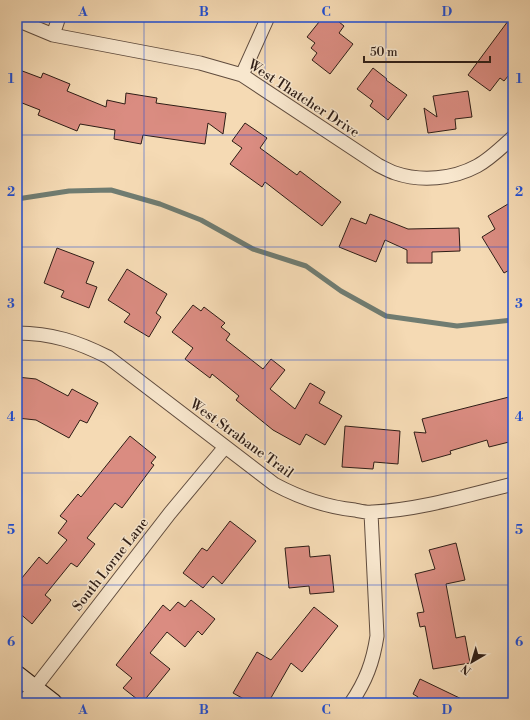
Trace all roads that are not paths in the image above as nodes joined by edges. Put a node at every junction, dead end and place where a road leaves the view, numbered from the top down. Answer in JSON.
{"nodes":[{"id":1,"x":59,"y":17,"type":"edge"},
{"id":2,"x":268,"y":17,"type":"edge"},
{"id":3,"x":17,"y":20,"type":"edge"},
{"id":4,"x":53,"y":35,"type":"junction"},
{"id":5,"x":242,"y":75,"type":"junction"},
{"id":6,"x":513,"y":137,"type":"edge"},
{"id":7,"x":17,"y":333,"type":"edge"},
{"id":8,"x":225,"y":447,"type":"junction"},
{"id":9,"x":513,"y":484,"type":"edge"},
{"id":10,"x":371,"y":513,"type":"junction"},
{"id":11,"x":17,"y":675,"type":"edge"},
{"id":12,"x":35,"y":689,"type":"junction"},
{"id":13,"x":23,"y":703,"type":"edge"},
{"id":14,"x":53,"y":703,"type":"edge"},
{"id":15,"x":351,"y":703,"type":"edge"}],
"edges":[{"from":1,"to":4,"type":"street"},
{"from":2,"to":5,"type":"street"},
{"from":3,"to":4,"type":"street","name":"West Thatcher Drive"},
{"from":4,"to":5,"type":"street","name":"West Thatcher Drive"},
{"from":5,"to":6,"type":"street","name":"West Thatcher Drive"},
{"from":7,"to":8,"type":"street","name":"West Strabane Trail"},
{"from":8,"to":10,"type":"street","name":"West Strabane Trail"},
{"from":8,"to":12,"type":"street","name":"South Lorne Lane"},
{"from":9,"to":10,"type":"street","name":"West Strabane Trail"},
{"from":10,"to":15,"type":"street"},
{"from":11,"to":12,"type":"main road"},
{"from":12,"to":13,"type":"street","name":"South Lorne Lane"},
{"from":12,"to":14,"type":"main road"}]}
